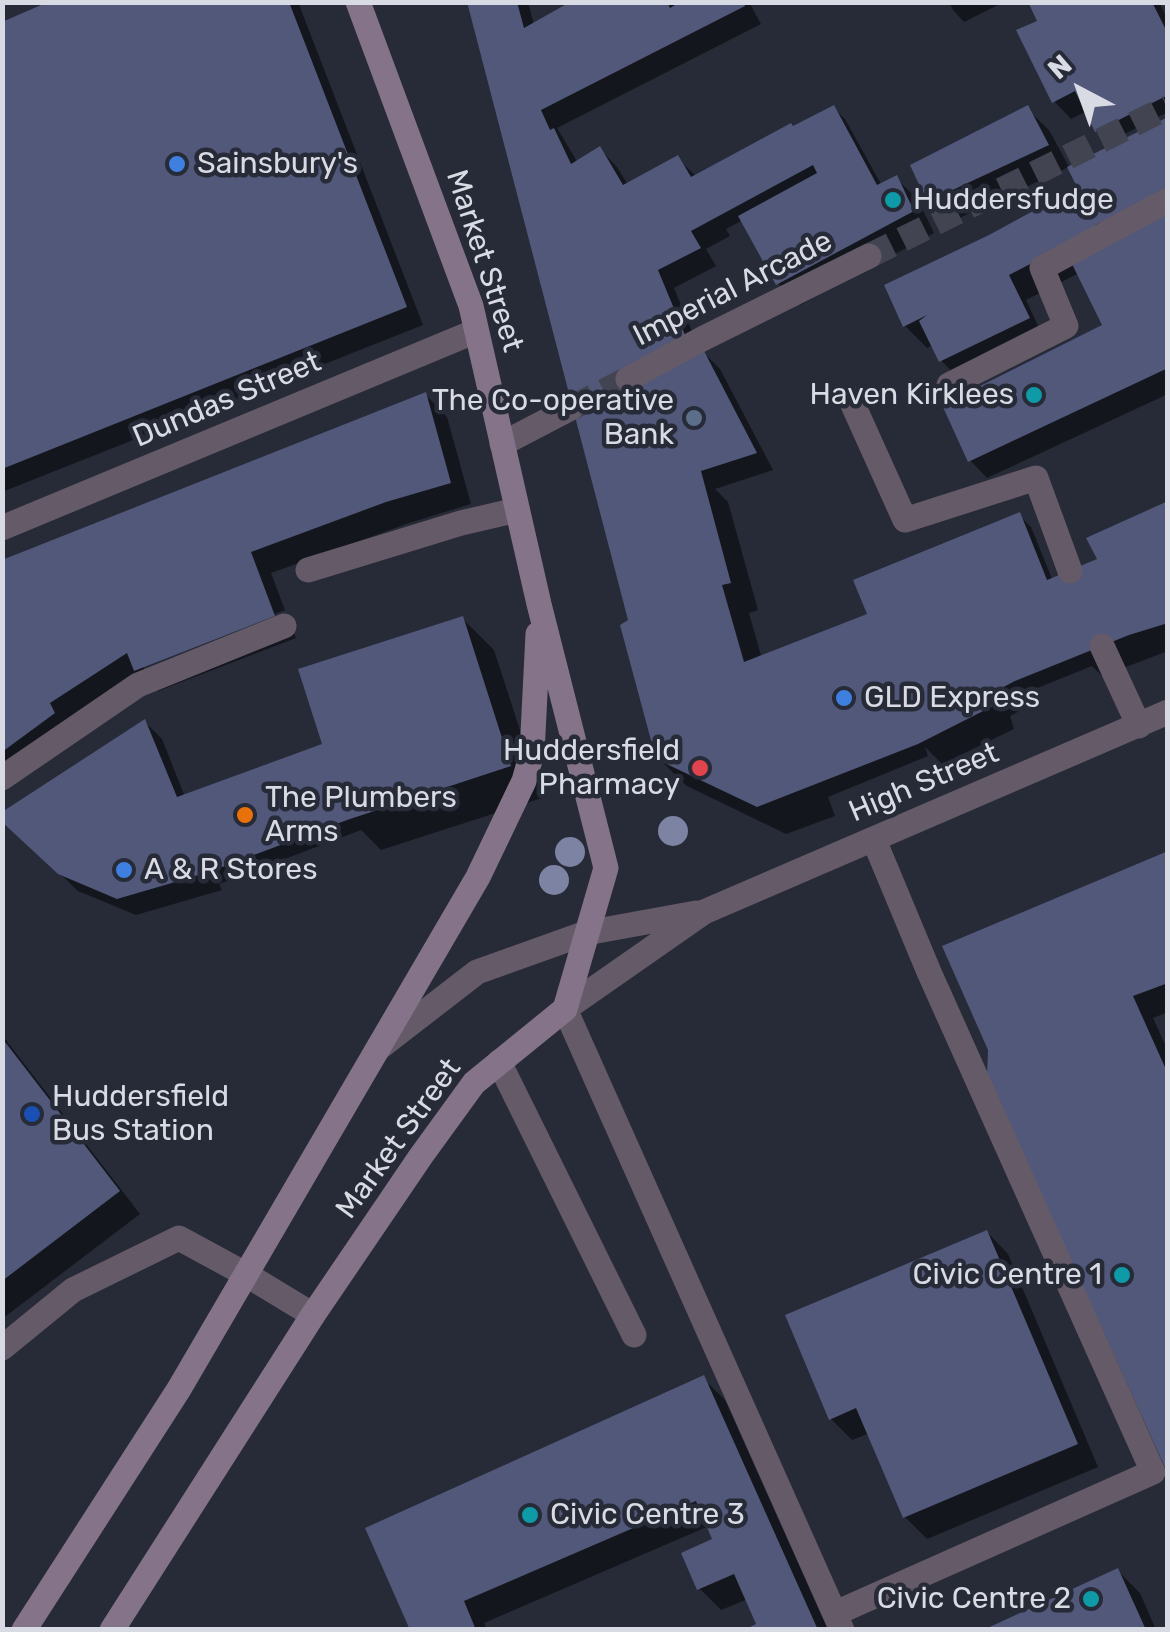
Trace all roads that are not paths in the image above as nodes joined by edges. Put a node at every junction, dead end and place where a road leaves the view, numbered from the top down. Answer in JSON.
{"nodes":[{"id":1,"x":358,"y":2,"type":"edge"},
{"id":2,"x":1168,"y":200,"type":"edge"},
{"id":3,"x":869,"y":256,"type":"tunnel mouth"},
{"id":4,"x":476,"y":331,"type":"junction"},
{"id":5,"x":628,"y":379,"type":"tunnel mouth"},
{"id":6,"x":949,"y":385,"type":"dead end"},
{"id":7,"x":850,"y":398,"type":"dead end"},
{"id":8,"x":571,"y":408,"type":"tunnel mouth"},
{"id":9,"x":502,"y":444,"type":"junction"},
{"id":10,"x":518,"y":510,"type":"junction"},
{"id":11,"x":2,"y":528,"type":"edge"},
{"id":12,"x":308,"y":570,"type":"dead end"},
{"id":13,"x":1070,"y":570,"type":"dead end"},
{"id":14,"x":540,"y":604,"type":"junction"},
{"id":15,"x":284,"y":626,"type":"dead end"},
{"id":16,"x":1102,"y":646,"type":"dead end"},
{"id":17,"x":1159,"y":719,"type":"edge"},
{"id":18,"x":2,"y":778,"type":"edge"},
{"id":19,"x":874,"y":840,"type":"junction"},
{"id":20,"x":704,"y":912,"type":"junction"},
{"id":21,"x":586,"y":933,"type":"junction"},
{"id":22,"x":566,"y":1009,"type":"junction"},
{"id":23,"x":376,"y":1050,"type":"junction"},
{"id":24,"x":500,"y":1062,"type":"junction"},
{"id":25,"x":248,"y":1274,"type":"junction"},
{"id":26,"x":313,"y":1315,"type":"junction"},
{"id":27,"x":634,"y":1335,"type":"dead end"},
{"id":28,"x":2,"y":1348,"type":"edge"},
{"id":29,"x":839,"y":1621,"type":"edge"},
{"id":30,"x":24,"y":1630,"type":"edge"},
{"id":31,"x":112,"y":1630,"type":"edge"}],
"edges":[{"from":1,"to":4,"type":"street","name":"Market Street"},
{"from":2,"to":6,"type":"street"},
{"from":3,"to":5,"type":"street","name":"Imperial Arcade"},
{"from":4,"to":9,"type":"street","name":"Market Street"},
{"from":4,"to":11,"type":"street","name":"Dundas Street"},
{"from":7,"to":13,"type":"street"},
{"from":8,"to":9,"type":"street"},
{"from":9,"to":10,"type":"street","name":"Market Street"},
{"from":10,"to":12,"type":"street"},
{"from":10,"to":14,"type":"street","name":"Market Street"},
{"from":14,"to":21,"type":"street","name":"Market Street"},
{"from":14,"to":23,"type":"street","name":"Market Street"},
{"from":15,"to":18,"type":"street"},
{"from":16,"to":17,"type":"street"},
{"from":17,"to":19,"type":"street","name":"High Street"},
{"from":19,"to":20,"type":"street","name":"High Street"},
{"from":19,"to":29,"type":"street"},
{"from":20,"to":21,"type":"street","name":"High Street"},
{"from":20,"to":22,"type":"street","name":"High Street"},
{"from":21,"to":22,"type":"street","name":"Market Street"},
{"from":21,"to":23,"type":"street","name":"High Street"},
{"from":22,"to":24,"type":"street","name":"Market Street"},
{"from":22,"to":29,"type":"street"},
{"from":23,"to":25,"type":"street","name":"Market Street"},
{"from":24,"to":26,"type":"street","name":"Market Street"},
{"from":24,"to":27,"type":"street"},
{"from":25,"to":26,"type":"street"},
{"from":25,"to":28,"type":"street"},
{"from":25,"to":30,"type":"street","name":"Market Street"},
{"from":26,"to":31,"type":"street","name":"Market Street"}]}
